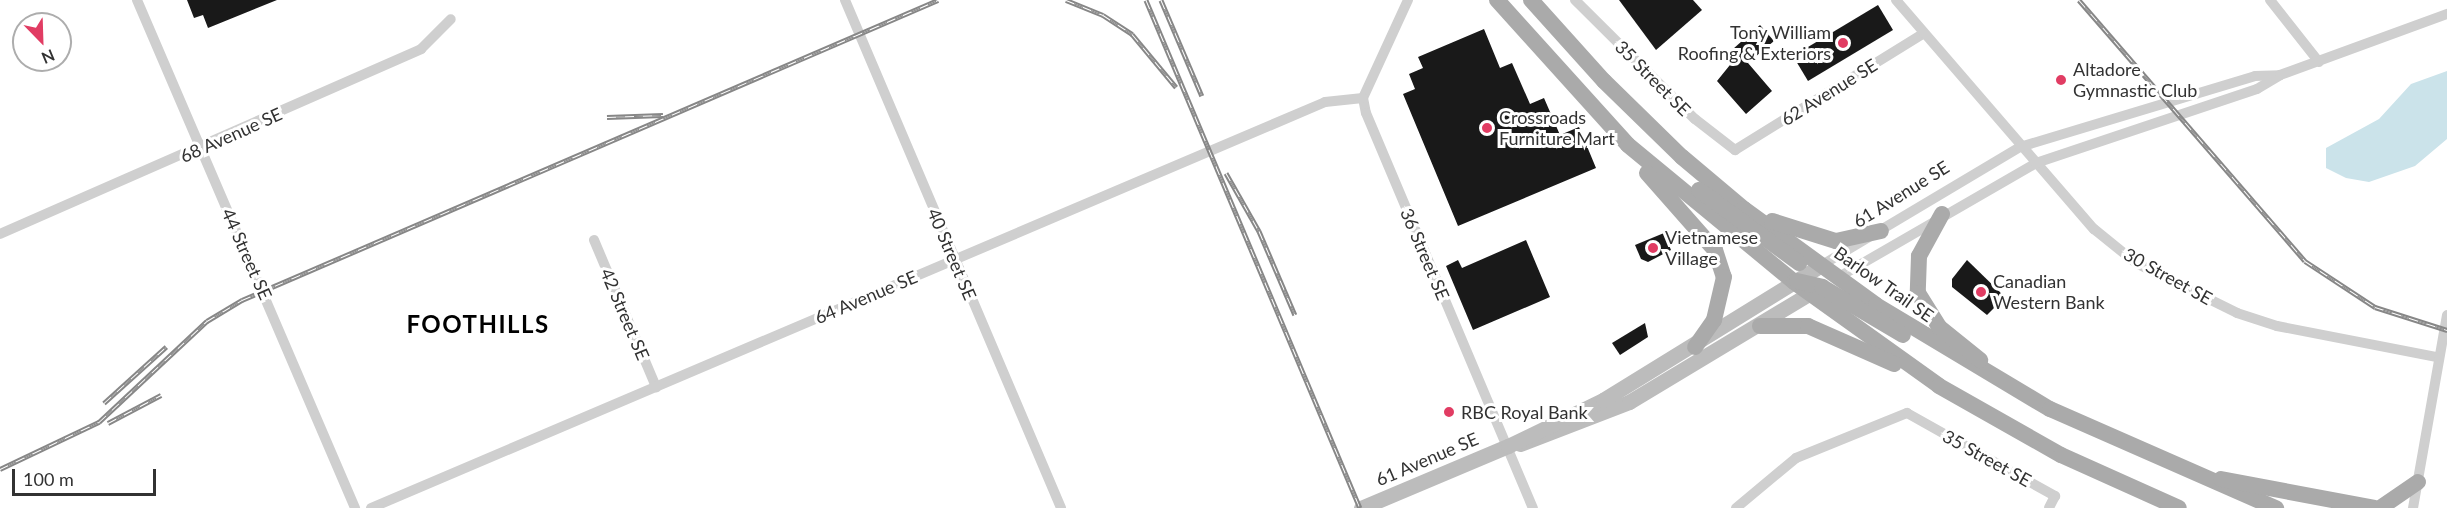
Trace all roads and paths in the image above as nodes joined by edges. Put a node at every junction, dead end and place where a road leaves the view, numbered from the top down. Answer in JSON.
{"nodes":[{"id":1,"x":137,"y":0,"type":"edge"},
{"id":2,"x":845,"y":0,"type":"edge"},
{"id":3,"x":1408,"y":0,"type":"edge"},
{"id":4,"x":1497,"y":0,"type":"edge"},
{"id":5,"x":1531,"y":0,"type":"edge"},
{"id":6,"x":1575,"y":0,"type":"edge"},
{"id":7,"x":1896,"y":0,"type":"edge"},
{"id":8,"x":2270,"y":0,"type":"edge"},
{"id":9,"x":2447,"y":14,"type":"edge"},
{"id":10,"x":451,"y":19,"type":"dead end"},
{"id":11,"x":1923,"y":34,"type":"junction"},
{"id":12,"x":2319,"y":62,"type":"junction"},
{"id":13,"x":2280,"y":75,"type":"junction"},
{"id":14,"x":1364,"y":98,"type":"junction"},
{"id":15,"x":1628,"y":145,"type":"junction"},
{"id":16,"x":2019,"y":147,"type":"junction"},
{"id":17,"x":201,"y":149,"type":"junction"},
{"id":18,"x":1735,"y":150,"type":"joint"},
{"id":19,"x":2036,"y":163,"type":"junction"},
{"id":20,"x":1659,"y":172,"type":"junction"},
{"id":21,"x":1744,"y":209,"type":"junction"},
{"id":22,"x":1942,"y":214,"type":"junction"},
{"id":23,"x":1881,"y":231,"type":"junction"},
{"id":24,"x":0,"y":234,"type":"edge"},
{"id":25,"x":594,"y":240,"type":"dead end"},
{"id":26,"x":954,"y":260,"type":"junction"},
{"id":27,"x":1817,"y":268,"type":"junction"},
{"id":28,"x":1837,"y":278,"type":"junction"},
{"id":29,"x":1794,"y":282,"type":"junction"},
{"id":30,"x":1816,"y":290,"type":"junction"},
{"id":31,"x":2447,"y":315,"type":"edge"},
{"id":32,"x":1760,"y":326,"type":"junction"},
{"id":33,"x":1695,"y":347,"type":"junction"},
{"id":34,"x":1950,"y":353,"type":"junction"},
{"id":35,"x":2437,"y":357,"type":"junction"},
{"id":36,"x":1986,"y":368,"type":"junction"},
{"id":37,"x":1939,"y":386,"type":"junction"},
{"id":38,"x":656,"y":387,"type":"junction"},
{"id":39,"x":1508,"y":446,"type":"junction"},
{"id":40,"x":2190,"y":473,"type":"junction"},
{"id":41,"x":2418,"y":482,"type":"junction"},
{"id":42,"x":2143,"y":495,"type":"junction"},
{"id":43,"x":355,"y":508,"type":"edge"},
{"id":44,"x":371,"y":508,"type":"edge"},
{"id":45,"x":1060,"y":508,"type":"edge"},
{"id":46,"x":1360,"y":508,"type":"edge"},
{"id":47,"x":1533,"y":508,"type":"edge"},
{"id":48,"x":1736,"y":508,"type":"edge"},
{"id":49,"x":2049,"y":508,"type":"edge"},
{"id":50,"x":2168,"y":508,"type":"edge"},
{"id":51,"x":2179,"y":508,"type":"edge"},
{"id":52,"x":2276,"y":508,"type":"edge"},
{"id":53,"x":2374,"y":508,"type":"edge"},
{"id":54,"x":2380,"y":508,"type":"edge"},
{"id":55,"x":2413,"y":508,"type":"edge"}],
"edges":[{"from":1,"to":17,"type":"street","name":"44 Street SE"},
{"from":2,"to":26,"type":"street","name":"40 Street SE"},
{"from":3,"to":14,"type":"street"},
{"from":4,"to":15,"type":"main road"},
{"from":5,"to":21,"type":"main road","name":"Barlow Trail SE"},
{"from":6,"to":18,"type":"street","name":"35 Street SE"},
{"from":7,"to":11,"type":"street","name":"30 Street SE"},
{"from":8,"to":12,"type":"street"},
{"from":9,"to":12,"type":"street","name":"61 Avenue SE"},
{"from":10,"to":17,"type":"street","name":"68 Avenue SE"},
{"from":11,"to":16,"type":"street","name":"30 Street SE"},
{"from":11,"to":18,"type":"street","name":"62 Avenue SE"},
{"from":12,"to":13,"type":"street","name":"61 Avenue SE"},
{"from":13,"to":16,"type":"street","name":"61 Avenue SE"},
{"from":13,"to":19,"type":"street","name":"61 Avenue SE"},
{"from":14,"to":26,"type":"street","name":"64 Avenue SE"},
{"from":14,"to":39,"type":"street","name":"36 Street SE"},
{"from":15,"to":20,"type":"main road"},
{"from":15,"to":33,"type":"main road"},
{"from":16,"to":19,"type":"street","name":"30 Street SE"},
{"from":16,"to":23,"type":"street","name":"61 Avenue SE"},
{"from":17,"to":24,"type":"street","name":"68 Avenue SE"},
{"from":17,"to":43,"type":"street","name":"44 Street SE"},
{"from":19,"to":22,"type":"street","name":"61 Avenue SE"},
{"from":19,"to":35,"type":"street","name":"30 Street SE"},
{"from":20,"to":27,"type":"main road"},
{"from":20,"to":29,"type":"main road"},
{"from":21,"to":23,"type":"main road"},
{"from":21,"to":27,"type":"main road","name":"Barlow Trail SE"},
{"from":22,"to":28,"type":"street","name":"61 Avenue SE"},
{"from":22,"to":36,"type":"main road"},
{"from":23,"to":27,"type":"street","name":"61 Avenue SE"},
{"from":25,"to":38,"type":"street","name":"42 Street SE"},
{"from":26,"to":38,"type":"street","name":"64 Avenue SE"},
{"from":26,"to":45,"type":"street","name":"40 Street SE"},
{"from":27,"to":28,"type":"main road","name":"Barlow Trail SE"},
{"from":27,"to":29,"type":"street","name":"61 Avenue SE"},
{"from":28,"to":30,"type":"street","name":"61 Avenue SE"},
{"from":28,"to":34,"type":"main road","name":"Barlow Trail SE"},
{"from":29,"to":30,"type":"main road"},
{"from":29,"to":33,"type":"street","name":"61 Avenue SE"},
{"from":30,"to":32,"type":"street","name":"61 Avenue SE"},
{"from":30,"to":34,"type":"main road"},
{"from":30,"to":37,"type":"main road"},
{"from":31,"to":35,"type":"street"},
{"from":32,"to":37,"type":"main road"},
{"from":32,"to":39,"type":"street","name":"61 Avenue SE"},
{"from":33,"to":39,"type":"street","name":"61 Avenue SE"},
{"from":34,"to":36,"type":"main road","name":"Barlow Trail SE"},
{"from":35,"to":41,"type":"street"},
{"from":36,"to":40,"type":"main road","name":"Barlow Trail SE"},
{"from":37,"to":42,"type":"main road"},
{"from":38,"to":44,"type":"street","name":"64 Avenue SE"},
{"from":39,"to":46,"type":"street","name":"61 Avenue SE"},
{"from":39,"to":47,"type":"street","name":"36 Street SE"},
{"from":40,"to":52,"type":"main road","name":"Barlow Trail SE"},
{"from":40,"to":53,"type":"main road"},
{"from":41,"to":54,"type":"main road"},
{"from":41,"to":55,"type":"street"},
{"from":42,"to":50,"type":"main road"},
{"from":42,"to":51,"type":"main road"},
{"from":48,"to":49,"type":"street","name":"35 Street SE"}]}
